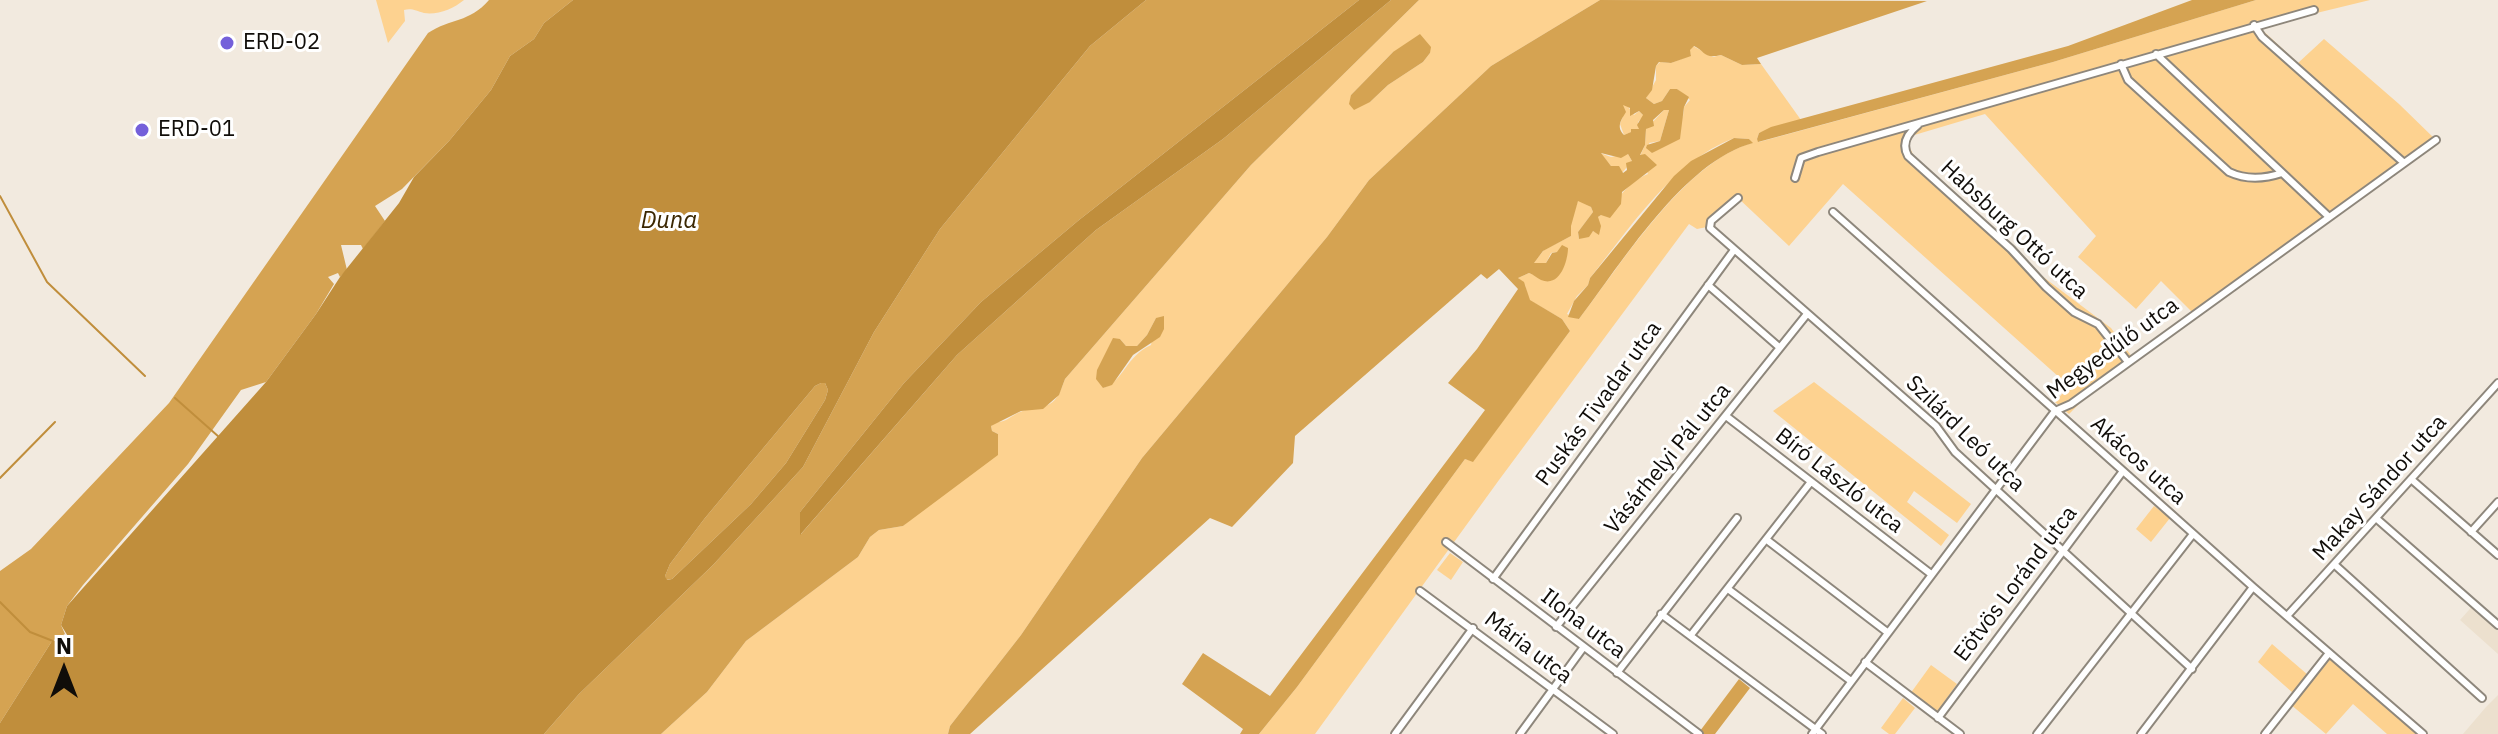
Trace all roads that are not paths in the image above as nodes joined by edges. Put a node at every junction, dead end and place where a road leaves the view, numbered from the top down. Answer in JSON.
{"nodes":[{"id":1,"x":2314,"y":10,"type":"dead end"},
{"id":2,"x":2254,"y":25,"type":"junction"},
{"id":3,"x":2156,"y":54,"type":"junction"},
{"id":4,"x":2121,"y":64,"type":"junction"},
{"id":5,"x":1926,"y":120,"type":"junction"},
{"id":6,"x":2436,"y":140,"type":"dead end"},
{"id":7,"x":2403,"y":162,"type":"junction"},
{"id":8,"x":2282,"y":173,"type":"junction"},
{"id":9,"x":1795,"y":178,"type":"dead end"},
{"id":10,"x":1738,"y":198,"type":"dead end"},
{"id":11,"x":1833,"y":212,"type":"dead end"},
{"id":12,"x":2328,"y":216,"type":"junction"},
{"id":13,"x":1734,"y":250,"type":"junction"},
{"id":14,"x":1708,"y":285,"type":"junction"},
{"id":15,"x":1807,"y":314,"type":"junction"},
{"id":16,"x":1779,"y":347,"type":"junction"},
{"id":17,"x":2128,"y":362,"type":"junction"},
{"id":18,"x":2498,"y":383,"type":"edge"},
{"id":19,"x":2055,"y":411,"type":"junction"},
{"id":20,"x":1726,"y":416,"type":"junction"},
{"id":21,"x":2123,"y":471,"type":"junction"},
{"id":22,"x":2411,"y":479,"type":"junction"},
{"id":23,"x":1810,"y":483,"type":"junction"},
{"id":24,"x":1994,"y":488,"type":"junction"},
{"id":25,"x":2498,"y":502,"type":"edge"},
{"id":26,"x":1737,"y":518,"type":"dead end"},
{"id":27,"x":2377,"y":519,"type":"junction"},
{"id":28,"x":2471,"y":532,"type":"junction"},
{"id":29,"x":2193,"y":534,"type":"junction"},
{"id":30,"x":1767,"y":540,"type":"junction"},
{"id":31,"x":1446,"y":542,"type":"dead end"},
{"id":32,"x":2064,"y":552,"type":"junction"},
{"id":33,"x":2498,"y":555,"type":"edge"},
{"id":34,"x":2335,"y":565,"type":"junction"},
{"id":35,"x":1931,"y":574,"type":"junction"},
{"id":36,"x":1493,"y":579,"type":"junction"},
{"id":37,"x":2253,"y":587,"type":"junction"},
{"id":38,"x":1728,"y":589,"type":"junction"},
{"id":39,"x":1420,"y":591,"type":"dead end"},
{"id":40,"x":2129,"y":613,"type":"junction"},
{"id":41,"x":1661,"y":614,"type":"junction"},
{"id":42,"x":2287,"y":616,"type":"junction"},
{"id":43,"x":2498,"y":625,"type":"edge"},
{"id":44,"x":1556,"y":627,"type":"junction"},
{"id":45,"x":1473,"y":628,"type":"junction"},
{"id":46,"x":1887,"y":632,"type":"junction"},
{"id":47,"x":1691,"y":635,"type":"junction"},
{"id":48,"x":1583,"y":648,"type":"junction"},
{"id":49,"x":2329,"y":653,"type":"junction"},
{"id":50,"x":1865,"y":662,"type":"junction"},
{"id":51,"x":2192,"y":669,"type":"junction"},
{"id":52,"x":1617,"y":673,"type":"junction"},
{"id":53,"x":1851,"y":681,"type":"junction"},
{"id":54,"x":1553,"y":689,"type":"junction"},
{"id":55,"x":2482,"y":698,"type":"dead end"},
{"id":56,"x":1938,"y":718,"type":"junction"},
{"id":57,"x":1817,"y":732,"type":"edge"},
{"id":58,"x":1395,"y":734,"type":"edge"},
{"id":59,"x":1520,"y":734,"type":"edge"},
{"id":60,"x":1613,"y":734,"type":"edge"},
{"id":61,"x":1699,"y":734,"type":"edge"},
{"id":62,"x":1960,"y":734,"type":"edge"},
{"id":63,"x":2037,"y":734,"type":"edge"},
{"id":64,"x":2141,"y":734,"type":"edge"},
{"id":65,"x":2265,"y":734,"type":"edge"},
{"id":66,"x":2423,"y":734,"type":"edge"}],
"edges":[{"from":1,"to":2,"type":"street"},
{"from":2,"to":3,"type":"street"},
{"from":2,"to":7,"type":"street"},
{"from":3,"to":4,"type":"street"},
{"from":3,"to":8,"type":"street"},
{"from":4,"to":5,"type":"street"},
{"from":4,"to":8,"type":"street"},
{"from":5,"to":9,"type":"street"},
{"from":5,"to":17,"type":"street","name":"Habsburg Ottó utca"},
{"from":6,"to":7,"type":"street","name":"Megyedűlő utca"},
{"from":7,"to":12,"type":"street","name":"Megyedűlő utca"},
{"from":8,"to":12,"type":"street"},
{"from":10,"to":13,"type":"street","name":"Szilárd Leó utca"},
{"from":11,"to":19,"type":"street","name":"Akácos utca"},
{"from":12,"to":17,"type":"street","name":"Megyedűlő utca"},
{"from":13,"to":14,"type":"street","name":"Puskás Tivadar utca"},
{"from":13,"to":15,"type":"street","name":"Szilárd Leó utca"},
{"from":14,"to":16,"type":"street"},
{"from":14,"to":36,"type":"street","name":"Puskás Tivadar utca"},
{"from":15,"to":16,"type":"street","name":"Vásárhelyi Pál utca"},
{"from":15,"to":24,"type":"street","name":"Szilárd Leó utca"},
{"from":16,"to":20,"type":"street","name":"Vásárhelyi Pál utca"},
{"from":17,"to":19,"type":"street","name":"Megyedűlő utca"},
{"from":18,"to":22,"type":"street","name":"Makay Sándor utca"},
{"from":19,"to":21,"type":"street","name":"Akácos utca"},
{"from":19,"to":24,"type":"street","name":"Megyedűlő utca"},
{"from":20,"to":23,"type":"street","name":"Bíró László utca"},
{"from":20,"to":44,"type":"street","name":"Vásárhelyi Pál utca"},
{"from":21,"to":29,"type":"street","name":"Akácos utca"},
{"from":21,"to":32,"type":"street","name":"Eötvös Loránd utca"},
{"from":22,"to":27,"type":"street","name":"Makay Sándor utca"},
{"from":22,"to":28,"type":"street"},
{"from":23,"to":30,"type":"street"},
{"from":23,"to":35,"type":"street","name":"Bíró László utca"},
{"from":24,"to":32,"type":"street","name":"Szilárd Leó utca"},
{"from":24,"to":35,"type":"street","name":"Megyedűlő utca"},
{"from":25,"to":28,"type":"street"},
{"from":26,"to":41,"type":"street"},
{"from":27,"to":34,"type":"street","name":"Makay Sándor utca"},
{"from":27,"to":43,"type":"street"},
{"from":28,"to":33,"type":"street"},
{"from":29,"to":37,"type":"street","name":"Akácos utca"},
{"from":29,"to":40,"type":"street"},
{"from":30,"to":38,"type":"street"},
{"from":30,"to":46,"type":"street"},
{"from":31,"to":36,"type":"street","name":"Ilona utca"},
{"from":32,"to":40,"type":"street","name":"Szilárd Leó utca"},
{"from":32,"to":56,"type":"street","name":"Eötvös Loránd utca"},
{"from":34,"to":42,"type":"street","name":"Makay Sándor utca"},
{"from":34,"to":55,"type":"street"},
{"from":35,"to":46,"type":"street","name":"Megyedűlő utca"},
{"from":36,"to":44,"type":"street","name":"Ilona utca"},
{"from":37,"to":42,"type":"street","name":"Akácos utca"},
{"from":37,"to":51,"type":"street"},
{"from":38,"to":47,"type":"street"},
{"from":38,"to":53,"type":"street"},
{"from":39,"to":45,"type":"street","name":"Mária utca"},
{"from":40,"to":51,"type":"street","name":"Szilárd Leó utca"},
{"from":40,"to":63,"type":"street"},
{"from":41,"to":47,"type":"street"},
{"from":41,"to":52,"type":"street"},
{"from":42,"to":49,"type":"street","name":"Akácos utca"},
{"from":44,"to":48,"type":"street","name":"Ilona utca"},
{"from":45,"to":54,"type":"street","name":"Mária utca"},
{"from":45,"to":58,"type":"street"},
{"from":46,"to":50,"type":"street","name":"Megyedűlő utca"},
{"from":47,"to":57,"type":"street"},
{"from":48,"to":52,"type":"street","name":"Ilona utca"},
{"from":48,"to":54,"type":"street"},
{"from":49,"to":65,"type":"street"},
{"from":49,"to":66,"type":"street","name":"Akácos utca"},
{"from":50,"to":53,"type":"street","name":"Megyedűlő utca"},
{"from":50,"to":56,"type":"street"},
{"from":51,"to":64,"type":"street"},
{"from":52,"to":61,"type":"street","name":"Ilona utca"},
{"from":53,"to":57,"type":"street","name":"Megyedűlő utca"},
{"from":54,"to":59,"type":"street"},
{"from":54,"to":60,"type":"street","name":"Mária utca"},
{"from":56,"to":62,"type":"street"}]}
